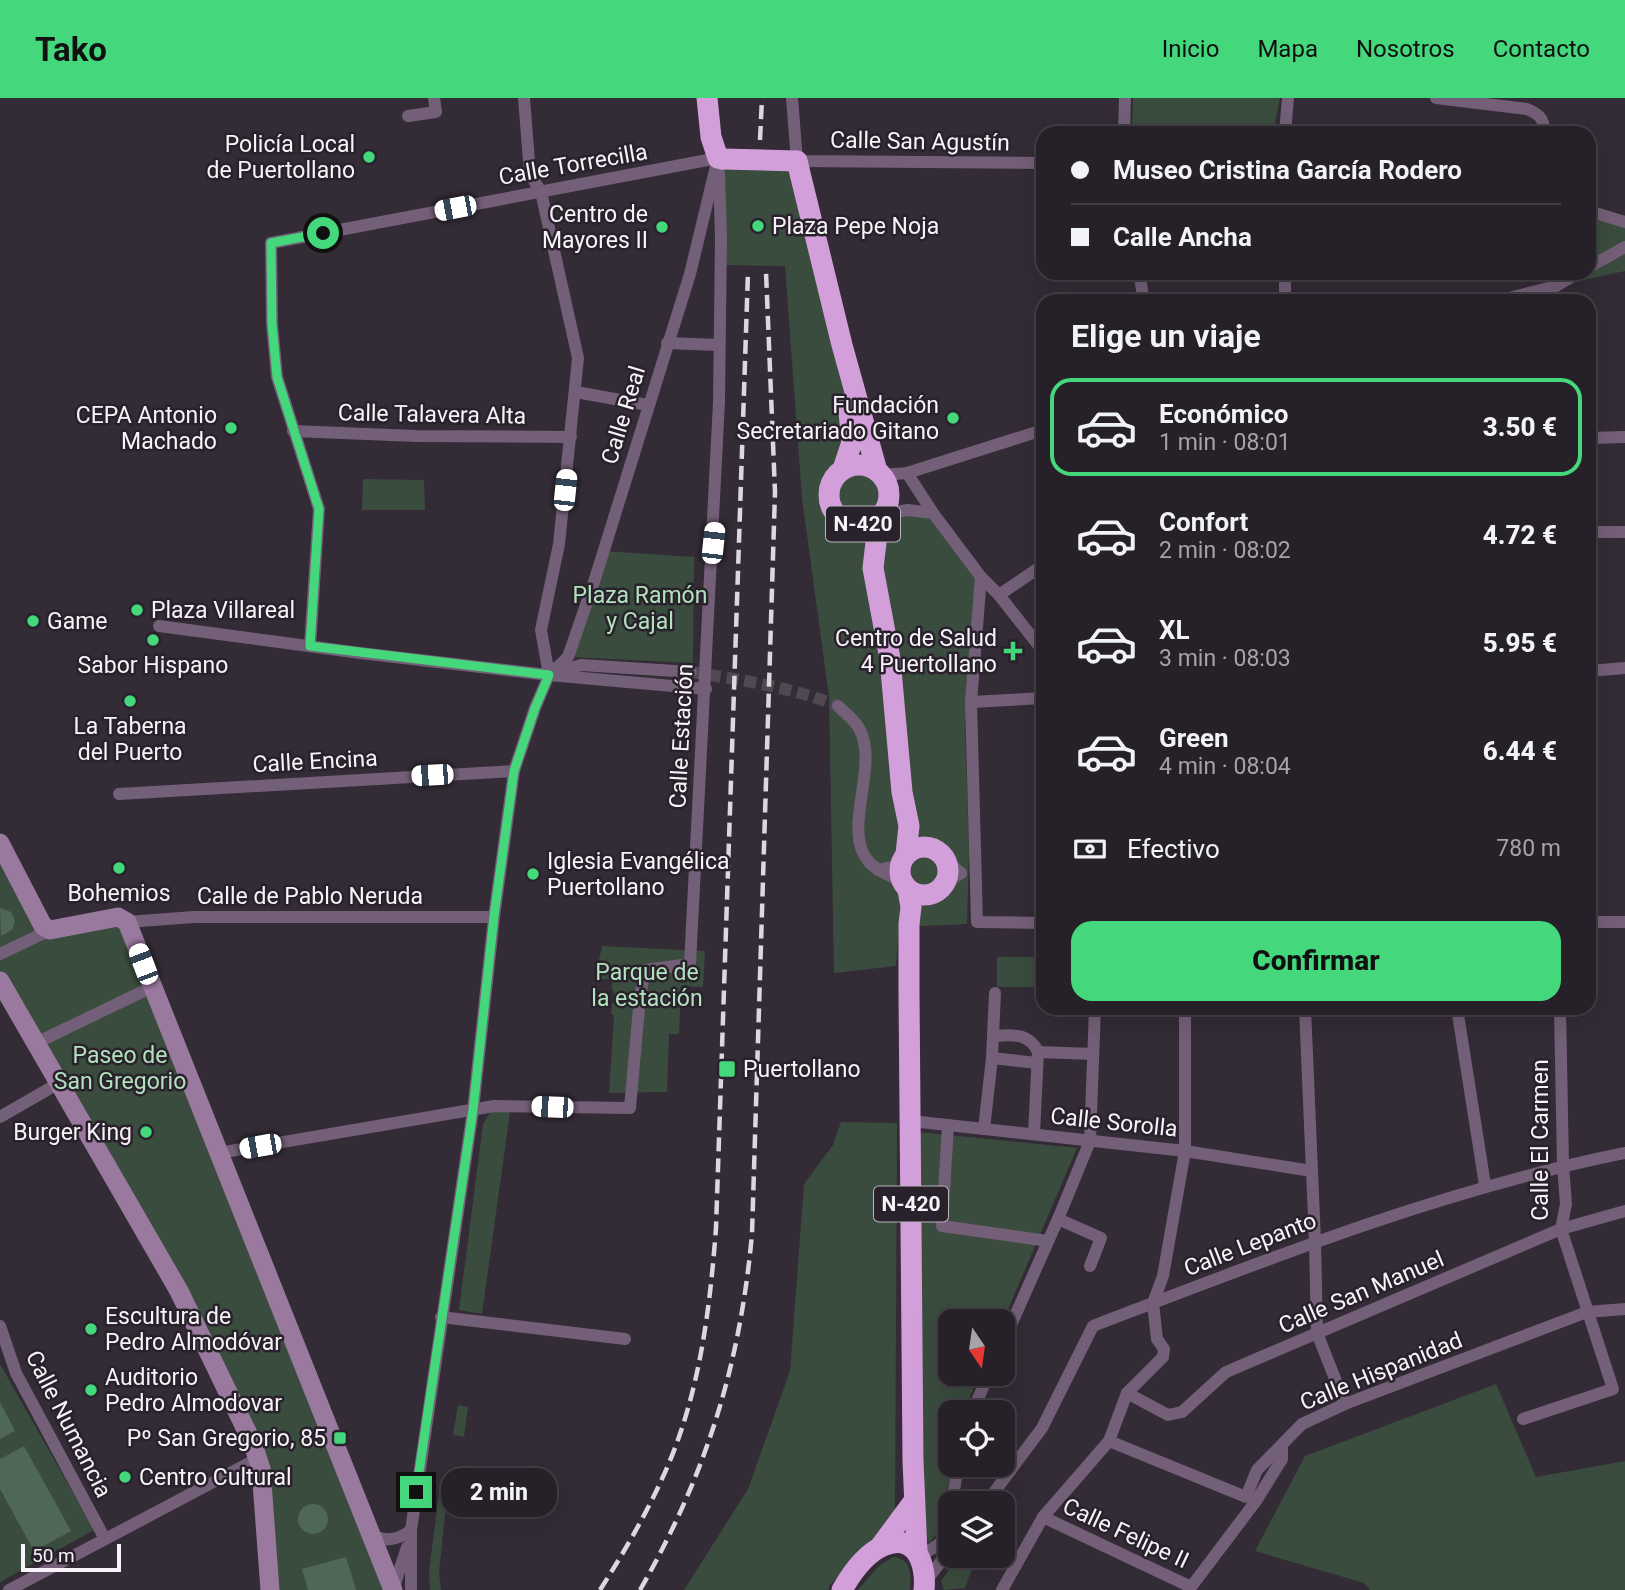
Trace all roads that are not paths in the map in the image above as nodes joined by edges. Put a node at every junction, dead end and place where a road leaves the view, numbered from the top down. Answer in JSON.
{"nodes":[{"id":1,"x":434,"y":98,"type":"edge"},
{"id":2,"x":524,"y":98,"type":"edge"},
{"id":3,"x":707,"y":98,"type":"edge"},
{"id":4,"x":792,"y":98,"type":"edge"},
{"id":5,"x":1125,"y":98,"type":"edge"},
{"id":6,"x":1288,"y":98,"type":"edge"},
{"id":7,"x":1436,"y":98,"type":"edge"},
{"id":8,"x":1497,"y":101,"type":"edge"},
{"id":9,"x":408,"y":116,"type":"dead end"},
{"id":10,"x":1124,"y":126,"type":"edge"},
{"id":11,"x":1286,"y":126,"type":"edge"},
{"id":12,"x":1545,"y":126,"type":"edge"},
{"id":13,"x":720,"y":159,"type":"junction"},
{"id":14,"x":797,"y":160,"type":"junction"},
{"id":15,"x":1036,"y":163,"type":"edge"},
{"id":16,"x":541,"y":192,"type":"junction"},
{"id":17,"x":1596,"y":213,"type":"edge"},
{"id":18,"x":1625,"y":222,"type":"edge"},
{"id":19,"x":699,"y":236,"type":"junction"},
{"id":20,"x":721,"y":238,"type":"junction"},
{"id":21,"x":1625,"y":247,"type":"edge"},
{"id":22,"x":1596,"y":263,"type":"edge"},
{"id":23,"x":1566,"y":280,"type":"edge"},
{"id":24,"x":1556,"y":286,"type":"junction"},
{"id":25,"x":1525,"y":294,"type":"edge"},
{"id":26,"x":1556,"y":294,"type":"edge"},
{"id":27,"x":667,"y":343,"type":"junction"},
{"id":28,"x":718,"y":345,"type":"junction"},
{"id":29,"x":842,"y":345,"type":"junction"},
{"id":30,"x":576,"y":392,"type":"junction"},
{"id":31,"x":648,"y":405,"type":"junction"},
{"id":32,"x":293,"y":431,"type":"junction"},
{"id":33,"x":1036,"y":432,"type":"edge"},
{"id":34,"x":571,"y":437,"type":"junction"},
{"id":35,"x":1625,"y":437,"type":"edge"},
{"id":36,"x":1596,"y":438,"type":"edge"},
{"id":37,"x":843,"y":469,"type":"junction"},
{"id":38,"x":880,"y":473,"type":"junction"},
{"id":39,"x":907,"y":473,"type":"junction"},
{"id":40,"x":933,"y":513,"type":"junction"},
{"id":41,"x":881,"y":515,"type":"junction"},
{"id":42,"x":842,"y":520,"type":"junction"},
{"id":43,"x":1596,"y":532,"type":"edge"},
{"id":44,"x":1625,"y":532,"type":"edge"},
{"id":45,"x":873,"y":568,"type":"junction"},
{"id":46,"x":1036,"y":570,"type":"edge"},
{"id":47,"x":981,"y":577,"type":"junction"},
{"id":48,"x":999,"y":595,"type":"junction"},
{"id":49,"x":159,"y":625,"type":"dead end"},
{"id":50,"x":1036,"y":642,"type":"edge"},
{"id":51,"x":310,"y":646,"type":"junction"},
{"id":52,"x":1625,"y":668,"type":"edge"},
{"id":53,"x":1596,"y":670,"type":"edge"},
{"id":54,"x":691,"y":672,"type":"tunnel mouth"},
{"id":55,"x":549,"y":675,"type":"junction"},
{"id":56,"x":706,"y":689,"type":"junction"},
{"id":57,"x":1036,"y":698,"type":"edge"},
{"id":58,"x":971,"y":702,"type":"junction"},
{"id":59,"x":838,"y":706,"type":"tunnel mouth"},
{"id":60,"x":514,"y":771,"type":"junction"},
{"id":61,"x":119,"y":794,"type":"dead end"},
{"id":62,"x":908,"y":826,"type":"junction"},
{"id":63,"x":0,"y":843,"type":"edge"},
{"id":64,"x":946,"y":866,"type":"junction"},
{"id":65,"x":976,"y":873,"type":"junction"},
{"id":66,"x":909,"y":882,"type":"junction"},
{"id":67,"x":494,"y":916,"type":"junction"},
{"id":68,"x":127,"y":922,"type":"junction"},
{"id":69,"x":1036,"y":922,"type":"edge"},
{"id":70,"x":1596,"y":922,"type":"edge"},
{"id":71,"x":1625,"y":922,"type":"edge"},
{"id":72,"x":41,"y":928,"type":"junction"},
{"id":73,"x":0,"y":954,"type":"edge"},
{"id":74,"x":0,"y":981,"type":"edge"},
{"id":75,"x":152,"y":987,"type":"junction"},
{"id":76,"x":995,"y":993,"type":"dead end"},
{"id":77,"x":1095,"y":1015,"type":"edge"},
{"id":78,"x":1185,"y":1015,"type":"edge"},
{"id":79,"x":1305,"y":1015,"type":"edge"},
{"id":80,"x":1458,"y":1015,"type":"edge"},
{"id":81,"x":1560,"y":1015,"type":"edge"},
{"id":82,"x":993,"y":1037,"type":"junction"},
{"id":83,"x":36,"y":1044,"type":"junction"},
{"id":84,"x":1093,"y":1054,"type":"junction"},
{"id":85,"x":1037,"y":1057,"type":"junction"},
{"id":86,"x":992,"y":1058,"type":"junction"},
{"id":87,"x":59,"y":1083,"type":"junction"},
{"id":88,"x":473,"y":1110,"type":"junction"},
{"id":89,"x":0,"y":1117,"type":"edge"},
{"id":90,"x":911,"y":1121,"type":"junction"},
{"id":91,"x":948,"y":1125,"type":"junction"},
{"id":92,"x":984,"y":1129,"type":"junction"},
{"id":93,"x":1034,"y":1134,"type":"junction"},
{"id":94,"x":1090,"y":1141,"type":"junction"},
{"id":95,"x":1185,"y":1150,"type":"junction"},
{"id":96,"x":219,"y":1153,"type":"junction"},
{"id":97,"x":1625,"y":1153,"type":"edge"},
{"id":98,"x":1563,"y":1165,"type":"junction"},
{"id":99,"x":1312,"y":1171,"type":"junction"},
{"id":100,"x":1485,"y":1185,"type":"junction"},
{"id":101,"x":1625,"y":1211,"type":"edge"},
{"id":102,"x":1058,"y":1219,"type":"junction"},
{"id":103,"x":1561,"y":1229,"type":"junction"},
{"id":104,"x":1048,"y":1241,"type":"junction"},
{"id":105,"x":1315,"y":1241,"type":"junction"},
{"id":106,"x":1090,"y":1266,"type":"dead end"},
{"id":107,"x":1153,"y":1303,"type":"junction"},
{"id":108,"x":1625,"y":1309,"type":"edge"},
{"id":109,"x":1587,"y":1312,"type":"junction"},
{"id":110,"x":1015,"y":1316,"type":"edge"},
{"id":111,"x":441,"y":1317,"type":"junction"},
{"id":112,"x":0,"y":1326,"type":"edge"},
{"id":113,"x":1317,"y":1333,"type":"junction"},
{"id":114,"x":625,"y":1339,"type":"dead end"},
{"id":115,"x":1127,"y":1393,"type":"junction"},
{"id":116,"x":1345,"y":1404,"type":"junction"},
{"id":117,"x":1523,"y":1419,"type":"dead end"},
{"id":118,"x":1108,"y":1441,"type":"junction"},
{"id":119,"x":1282,"y":1445,"type":"junction"},
{"id":120,"x":257,"y":1455,"type":"junction"},
{"id":121,"x":995,"y":1491,"type":"edge"},
{"id":122,"x":914,"y":1501,"type":"junction"},
{"id":123,"x":1043,"y":1517,"type":"junction"},
{"id":124,"x":369,"y":1532,"type":"junction"},
{"id":125,"x":410,"y":1535,"type":"junction"},
{"id":126,"x":105,"y":1539,"type":"junction"},
{"id":127,"x":938,"y":1546,"type":"edge"},
{"id":128,"x":880,"y":1547,"type":"junction"},
{"id":129,"x":918,"y":1553,"type":"junction"},
{"id":130,"x":938,"y":1567,"type":"edge"},
{"id":131,"x":925,"y":1586,"type":"edge"},
{"id":132,"x":1191,"y":1587,"type":"joint"},
{"id":133,"x":9,"y":1590,"type":"edge"},
{"id":134,"x":270,"y":1590,"type":"edge"},
{"id":135,"x":393,"y":1590,"type":"edge"},
{"id":136,"x":411,"y":1590,"type":"edge"},
{"id":137,"x":842,"y":1590,"type":"edge"},
{"id":138,"x":1002,"y":1590,"type":"edge"}],
"edges":[{"from":1,"to":9,"type":"street"},
{"from":2,"to":16,"type":"street"},
{"from":3,"to":13,"type":"highway"},
{"from":4,"to":14,"type":"street"},
{"from":5,"to":10,"type":"street"},
{"from":6,"to":11,"type":"street"},
{"from":7,"to":8,"type":"street"},
{"from":8,"to":12,"type":"street"},
{"from":13,"to":14,"type":"highway","bridge":true},
{"from":13,"to":16,"type":"street","name":"Calle Torrecilla"},
{"from":13,"to":19,"type":"street","name":"Calle Real"},
{"from":13,"to":20,"type":"street","name":"Calle Estación"},
{"from":14,"to":15,"type":"street","name":"Calle San Agustín"},
{"from":14,"to":29,"type":"highway","number":"N-420"},
{"from":16,"to":30,"type":"street"},
{"from":16,"to":32,"type":"street","name":"Calle Torrecilla"},
{"from":17,"to":18,"type":"street"},
{"from":19,"to":20,"type":"street"},
{"from":19,"to":27,"type":"street","name":"Calle Real"},
{"from":20,"to":28,"type":"street","name":"Calle Estación"},
{"from":21,"to":22,"type":"street"},
{"from":23,"to":24,"type":"street"},
{"from":24,"to":25,"type":"street"},
{"from":24,"to":26,"type":"street"},
{"from":27,"to":28,"type":"street"},
{"from":27,"to":31,"type":"street","name":"Calle Real"},
{"from":28,"to":56,"type":"street","name":"Calle Estación"},
{"from":29,"to":37,"type":"highway","number":"N-420"},
{"from":29,"to":38,"type":"highway","number":"N-420"},
{"from":30,"to":31,"type":"street"},
{"from":30,"to":34,"type":"street"},
{"from":31,"to":55,"type":"street","name":"Calle Real"},
{"from":32,"to":34,"type":"street","name":"Calle Talavera Alta"},
{"from":32,"to":51,"type":"street"},
{"from":33,"to":39,"type":"street"},
{"from":34,"to":55,"type":"street"},
{"from":35,"to":36,"type":"street"},
{"from":37,"to":38,"type":"highway"},
{"from":37,"to":42,"type":"highway","number":"N-420"},
{"from":38,"to":39,"type":"street"},
{"from":38,"to":41,"type":"highway","number":"N-420"},
{"from":39,"to":40,"type":"street"},
{"from":40,"to":41,"type":"street"},
{"from":40,"to":47,"type":"street"},
{"from":41,"to":42,"type":"highway","number":"N-420"},
{"from":41,"to":45,"type":"highway","number":"N-420"},
{"from":42,"to":45,"type":"highway","number":"N-420"},
{"from":43,"to":44,"type":"street"},
{"from":45,"to":62,"type":"highway","number":"N-420"},
{"from":46,"to":48,"type":"street"},
{"from":47,"to":48,"type":"street"},
{"from":47,"to":58,"type":"street"},
{"from":48,"to":50,"type":"street"},
{"from":49,"to":51,"type":"street"},
{"from":51,"to":55,"type":"street"},
{"from":52,"to":53,"type":"street"},
{"from":54,"to":55,"type":"street"},
{"from":55,"to":56,"type":"street"},
{"from":55,"to":60,"type":"street","name":"Calle Real"},
{"from":56,"to":88,"type":"street","name":"Calle Estación"},
{"from":57,"to":58,"type":"street"},
{"from":58,"to":65,"type":"street"},
{"from":59,"to":66,"type":"street"},
{"from":60,"to":61,"type":"street","name":"Calle Encina"},
{"from":60,"to":67,"type":"street","name":"Calle Real"},
{"from":62,"to":64,"type":"highway"},
{"from":62,"to":66,"type":"highway","number":"N-420"},
{"from":63,"to":72,"type":"main road"},
{"from":64,"to":65,"type":"street"},
{"from":64,"to":66,"type":"highway"},
{"from":64,"to":66,"type":"highway"},
{"from":65,"to":69,"type":"street"},
{"from":66,"to":90,"type":"highway","number":"N-420"},
{"from":67,"to":68,"type":"street","name":"Calle de Pablo Neruda"},
{"from":67,"to":88,"type":"street","name":"Calle Real"},
{"from":68,"to":72,"type":"main road"},
{"from":68,"to":75,"type":"main road"},
{"from":70,"to":71,"type":"street"},
{"from":72,"to":73,"type":"street"},
{"from":74,"to":83,"type":"main road"},
{"from":75,"to":83,"type":"street"},
{"from":75,"to":96,"type":"main road"},
{"from":76,"to":82,"type":"street"},
{"from":77,"to":84,"type":"street"},
{"from":78,"to":95,"type":"street"},
{"from":79,"to":99,"type":"street"},
{"from":80,"to":100,"type":"street"},
{"from":81,"to":98,"type":"street","name":"Calle El Carmen"},
{"from":82,"to":85,"type":"street"},
{"from":82,"to":86,"type":"street"},
{"from":83,"to":87,"type":"main road"},
{"from":84,"to":85,"type":"street"},
{"from":84,"to":94,"type":"street"},
{"from":85,"to":86,"type":"street"},
{"from":85,"to":93,"type":"street"},
{"from":86,"to":92,"type":"street"},
{"from":87,"to":89,"type":"street"},
{"from":87,"to":120,"type":"main road"},
{"from":88,"to":96,"type":"street"},
{"from":88,"to":111,"type":"street","name":"Calle Real"},
{"from":90,"to":91,"type":"street","name":"Calle Sorolla"},
{"from":90,"to":122,"type":"highway","number":"N-420"},
{"from":91,"to":92,"type":"street","name":"Calle Sorolla"},
{"from":91,"to":104,"type":"street"},
{"from":92,"to":93,"type":"street","name":"Calle Sorolla"},
{"from":93,"to":94,"type":"street","name":"Calle Sorolla"},
{"from":94,"to":95,"type":"street","name":"Calle Sorolla"},
{"from":94,"to":102,"type":"street"},
{"from":95,"to":99,"type":"street","name":"Calle Sorolla"},
{"from":95,"to":107,"type":"street"},
{"from":96,"to":124,"type":"main road"},
{"from":97,"to":98,"type":"street","name":"Calle Lepanto"},
{"from":98,"to":100,"type":"street","name":"Calle Lepanto"},
{"from":98,"to":103,"type":"street","name":"Calle El Carmen"},
{"from":99,"to":105,"type":"street"},
{"from":100,"to":105,"type":"street","name":"Calle Lepanto"},
{"from":101,"to":103,"type":"street","name":"Calle San Manuel"},
{"from":102,"to":104,"type":"street"},
{"from":102,"to":106,"type":"street"},
{"from":103,"to":109,"type":"street","name":"Calle El Carmen"},
{"from":103,"to":113,"type":"street","name":"Calle San Manuel"},
{"from":104,"to":110,"type":"street"},
{"from":105,"to":107,"type":"street","name":"Calle Lepanto"},
{"from":105,"to":113,"type":"street"},
{"from":107,"to":115,"type":"street"},
{"from":107,"to":121,"type":"street","name":"Calle Lepanto"},
{"from":108,"to":109,"type":"street","name":"Calle Hispanidad"},
{"from":109,"to":116,"type":"street","name":"Calle Hispanidad"},
{"from":109,"to":117,"type":"street","name":"Calle El Carmen"},
{"from":111,"to":114,"type":"street"},
{"from":111,"to":125,"type":"street","name":"Calle Real"},
{"from":112,"to":126,"type":"street","name":"Calle Numancia"},
{"from":113,"to":115,"type":"street","name":"Calle San Manuel"},
{"from":113,"to":116,"type":"street"},
{"from":115,"to":118,"type":"street"},
{"from":116,"to":119,"type":"street","name":"Calle Hispanidad"},
{"from":118,"to":119,"type":"street"},
{"from":118,"to":123,"type":"street"},
{"from":119,"to":132,"type":"street","name":"Calle Hispanidad"},
{"from":120,"to":126,"type":"street"},
{"from":120,"to":134,"type":"main road"},
{"from":122,"to":128,"type":"highway"},
{"from":122,"to":129,"type":"highway","number":"N-420"},
{"from":123,"to":132,"type":"street","name":"Calle Felipe II"},
{"from":123,"to":138,"type":"street"},
{"from":124,"to":125,"type":"street"},
{"from":124,"to":135,"type":"main road"},
{"from":125,"to":135,"type":"street"},
{"from":125,"to":136,"type":"street"},
{"from":126,"to":133,"type":"street"},
{"from":127,"to":129,"type":"street"},
{"from":128,"to":129,"type":"highway"},
{"from":128,"to":137,"type":"highway"},
{"from":129,"to":131,"type":"highway"},
{"from":130,"to":131,"type":"street"}]}
